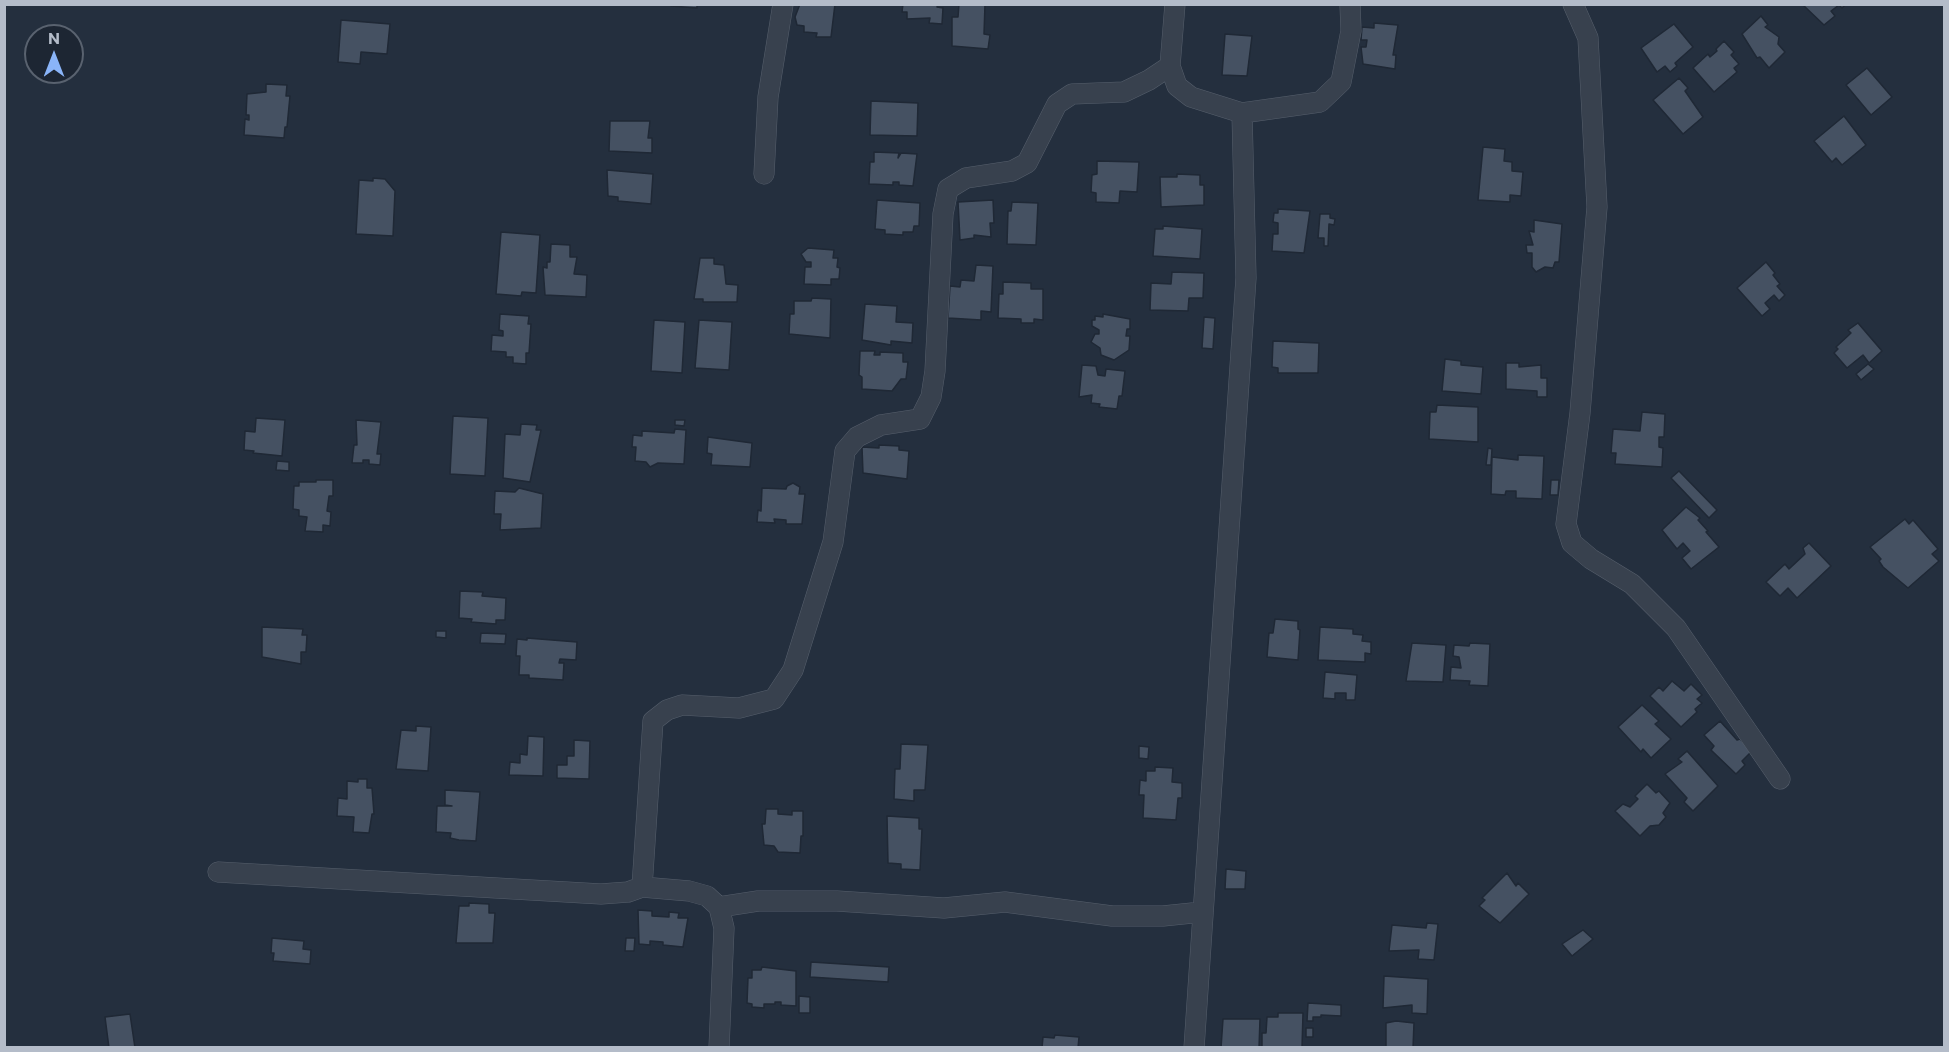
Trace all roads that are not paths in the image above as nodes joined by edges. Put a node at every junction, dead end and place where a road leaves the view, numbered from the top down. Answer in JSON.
{"nodes":[{"id":1,"x":783,"y":4,"type":"edge"},
{"id":2,"x":1175,"y":4,"type":"edge"},
{"id":3,"x":1350,"y":4,"type":"edge"},
{"id":4,"x":1573,"y":4,"type":"edge"},
{"id":5,"x":1170,"y":66,"type":"junction"},
{"id":6,"x":1242,"y":113,"type":"junction"},
{"id":7,"x":764,"y":174,"type":"dead end"},
{"id":8,"x":1780,"y":779,"type":"dead end"},
{"id":9,"x":218,"y":872,"type":"dead end"},
{"id":10,"x":642,"y":887,"type":"junction"},
{"id":11,"x":719,"y":907,"type":"junction"},
{"id":12,"x":1202,"y":912,"type":"junction"},
{"id":13,"x":719,"y":1047,"type":"edge"},
{"id":14,"x":1194,"y":1047,"type":"edge"}],
"edges":[{"from":1,"to":7,"type":"street"},
{"from":2,"to":5,"type":"street"},
{"from":3,"to":6,"type":"street"},
{"from":4,"to":8,"type":"street"},
{"from":5,"to":6,"type":"street"},
{"from":5,"to":10,"type":"street"},
{"from":6,"to":12,"type":"street"},
{"from":9,"to":10,"type":"street"},
{"from":10,"to":11,"type":"street"},
{"from":11,"to":12,"type":"street"},
{"from":11,"to":13,"type":"street"},
{"from":12,"to":14,"type":"street"}]}
